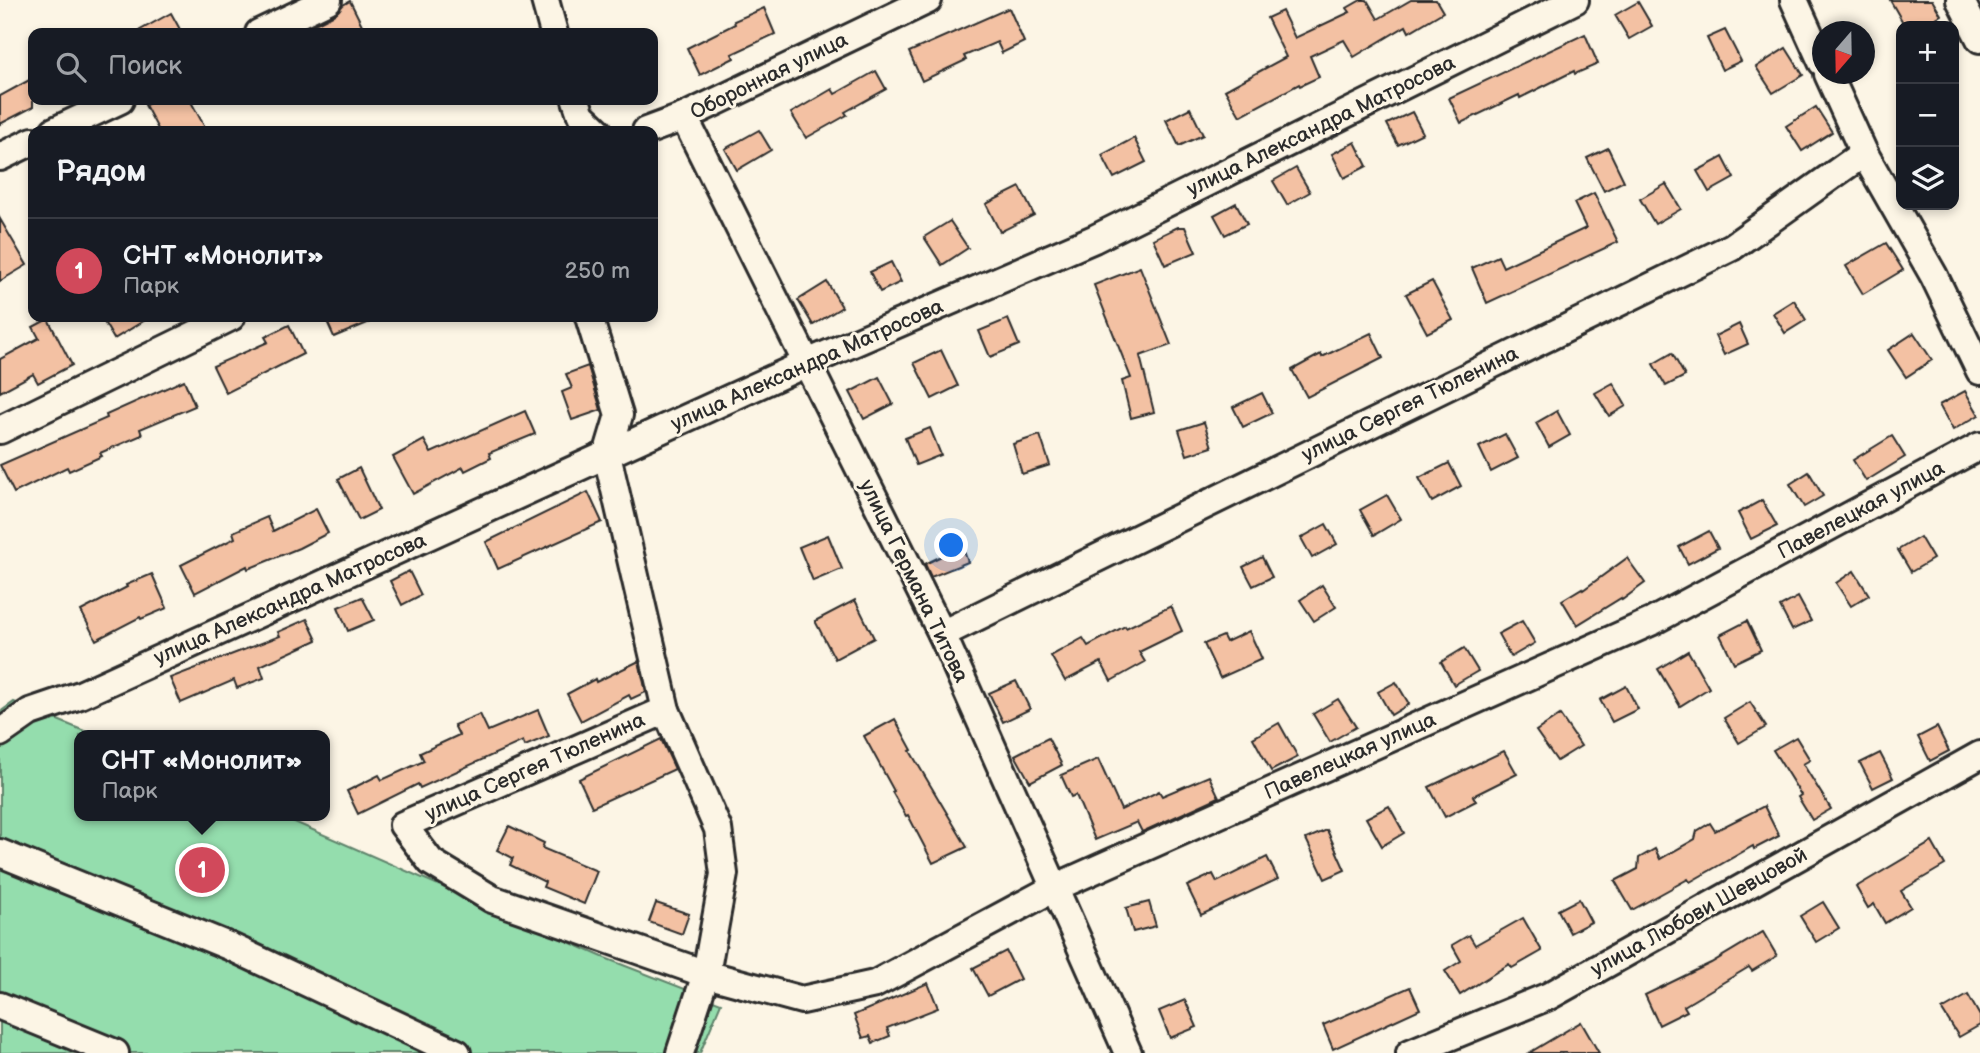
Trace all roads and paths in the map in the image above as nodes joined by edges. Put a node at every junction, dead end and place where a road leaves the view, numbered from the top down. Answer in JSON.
{"nodes":[{"id":1,"x":328,"y":0,"type":"edge"},
{"id":2,"x":545,"y":0,"type":"edge"},
{"id":3,"x":928,"y":0,"type":"edge"},
{"id":4,"x":1574,"y":0,"type":"edge"},
{"id":5,"x":1794,"y":0,"type":"edge"},
{"id":6,"x":1959,"y":0,"type":"edge"},
{"id":7,"x":269,"y":28,"type":"edge"},
{"id":8,"x":553,"y":28,"type":"edge"},
{"id":9,"x":1980,"y":38,"type":"edge"},
{"id":10,"x":1812,"y":40,"type":"edge"},
{"id":11,"x":1833,"y":84,"type":"edge"},
{"id":12,"x":109,"y":105,"type":"edge"},
{"id":13,"x":578,"y":105,"type":"edge"},
{"id":14,"x":684,"y":117,"type":"junction"},
{"id":15,"x":65,"y":126,"type":"edge"},
{"id":16,"x":593,"y":126,"type":"edge"},
{"id":17,"x":658,"y":127,"type":"edge"},
{"id":18,"x":28,"y":143,"type":"edge"},
{"id":19,"x":1864,"y":153,"type":"junction"},
{"id":20,"x":0,"y":157,"type":"edge"},
{"id":21,"x":221,"y":322,"type":"edge"},
{"id":22,"x":591,"y":322,"type":"edge"},
{"id":23,"x":807,"y":363,"type":"junction"},
{"id":24,"x":1980,"y":371,"type":"edge"},
{"id":25,"x":0,"y":430,"type":"edge"},
{"id":26,"x":1980,"y":446,"type":"edge"},
{"id":27,"x":607,"y":455,"type":"junction"},
{"id":28,"x":942,"y":634,"type":"junction"},
{"id":29,"x":666,"y":710,"type":"junction"},
{"id":30,"x":0,"y":733,"type":"edge"},
{"id":31,"x":1980,"y":755,"type":"edge"},
{"id":32,"x":403,"y":825,"type":"joint"},
{"id":33,"x":0,"y":853,"type":"edge"},
{"id":34,"x":1054,"y":888,"type":"junction"},
{"id":35,"x":705,"y":974,"type":"junction"},
{"id":36,"x":0,"y":1006,"type":"edge"},
{"id":37,"x":115,"y":1053,"type":"edge"},
{"id":38,"x":457,"y":1053,"type":"edge"},
{"id":39,"x":680,"y":1053,"type":"edge"},
{"id":40,"x":1128,"y":1053,"type":"edge"},
{"id":41,"x":1410,"y":1053,"type":"edge"}],
"edges":[{"from":1,"to":7,"type":"street"},
{"from":2,"to":8,"type":"street"},
{"from":3,"to":14,"type":"street","name":"Оборонная улица"},
{"from":4,"to":23,"type":"street","name":"улица Александра Матросова"},
{"from":5,"to":10,"type":"street"},
{"from":6,"to":9,"type":"street"},
{"from":11,"to":19,"type":"street"},
{"from":12,"to":15,"type":"street"},
{"from":13,"to":16,"type":"street"},
{"from":14,"to":17,"type":"street","name":"Оборонная улица"},
{"from":14,"to":23,"type":"street","name":"улица Германа Титова"},
{"from":18,"to":20,"type":"street"},
{"from":19,"to":24,"type":"street"},
{"from":19,"to":28,"type":"street","name":"улица Сергея Тюленина"},
{"from":21,"to":25,"type":"street"},
{"from":22,"to":27,"type":"street"},
{"from":23,"to":27,"type":"street","name":"улица Александра Матросова"},
{"from":23,"to":28,"type":"street","name":"улица Германа Титова"},
{"from":26,"to":34,"type":"street","name":"Павелецкая улица"},
{"from":27,"to":29,"type":"street"},
{"from":27,"to":30,"type":"street","name":"улица Александра Матросова"},
{"from":28,"to":34,"type":"street","name":"улица Германа Титова"},
{"from":29,"to":32,"type":"street","name":"улица Сергея Тюленина"},
{"from":29,"to":35,"type":"street"},
{"from":31,"to":41,"type":"street","name":"улица Любови Шевцовой"},
{"from":32,"to":35,"type":"street","name":"Павелецкая улица"},
{"from":33,"to":38,"type":"street"},
{"from":34,"to":35,"type":"street","name":"Павелецкая улица"},
{"from":34,"to":40,"type":"street","name":"улица Германа Титова"},
{"from":35,"to":39,"type":"street"},
{"from":36,"to":37,"type":"street"}]}
